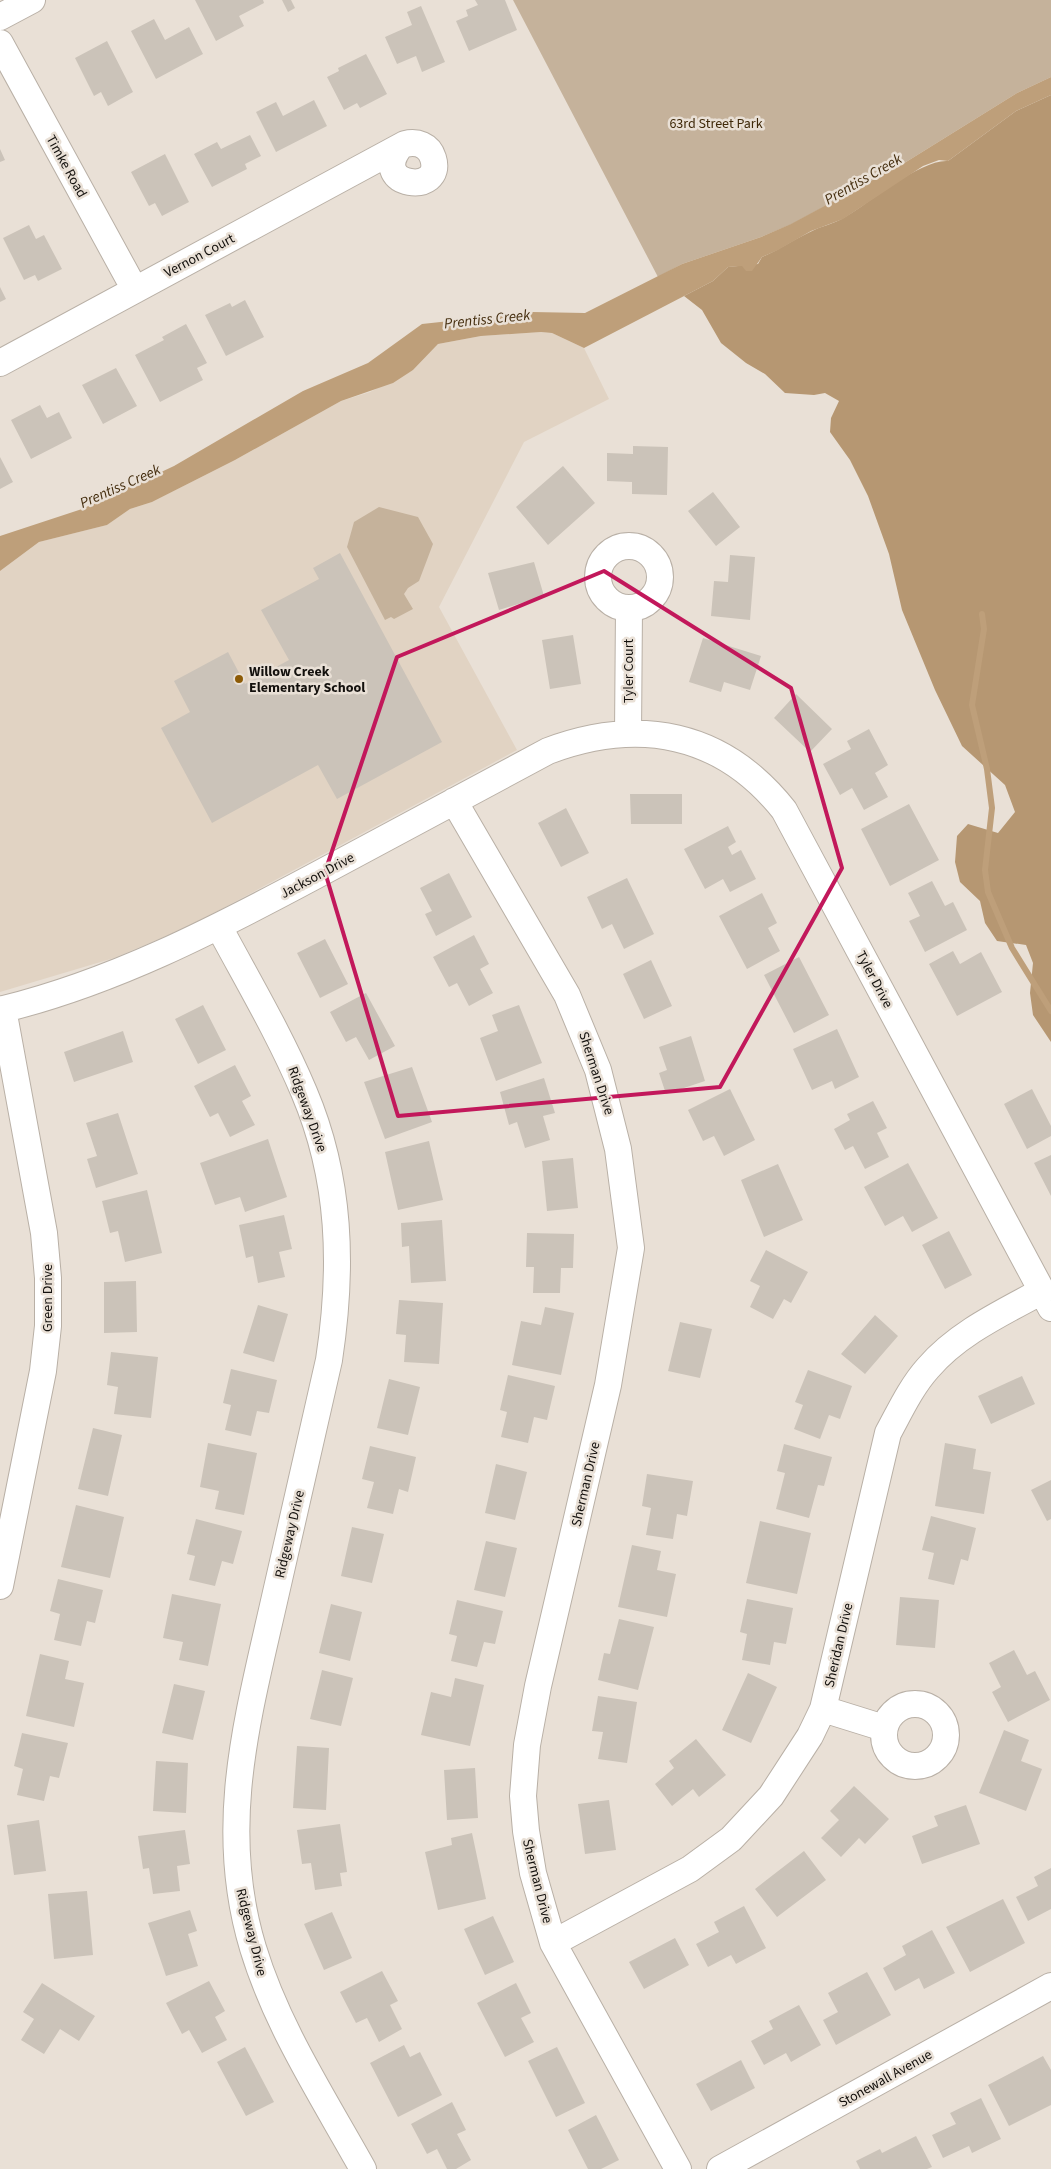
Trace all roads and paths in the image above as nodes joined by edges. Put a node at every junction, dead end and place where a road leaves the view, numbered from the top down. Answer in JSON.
{"nodes":[{"id":1,"x":32,"y":0,"type":"edge"},
{"id":2,"x":0,"y":17,"type":"edge"},
{"id":3,"x":0,"y":42,"type":"edge"},
{"id":4,"x":399,"y":148,"type":"dead end"},
{"id":5,"x":135,"y":290,"type":"junction"},
{"id":6,"x":0,"y":363,"type":"edge"},
{"id":7,"x":628,"y":608,"type":"dead end"},
{"id":8,"x":628,"y":734,"type":"junction"},
{"id":9,"x":454,"y":801,"type":"junction"},
{"id":10,"x":219,"y":927,"type":"junction"},
{"id":11,"x":1,"y":1010,"type":"edge"},
{"id":12,"x":1046,"y":1299,"type":"edge"},
{"id":13,"x":0,"y":1586,"type":"edge"},
{"id":14,"x":823,"y":1709,"type":"junction"},
{"id":15,"x":884,"y":1728,"type":"dead end"},
{"id":16,"x":554,"y":1943,"type":"junction"},
{"id":17,"x":1051,"y":1986,"type":"edge"},
{"id":18,"x":362,"y":2169,"type":"edge"},
{"id":19,"x":678,"y":2169,"type":"edge"},
{"id":20,"x":720,"y":2169,"type":"edge"}],
"edges":[{"from":1,"to":2,"type":"street"},
{"from":3,"to":5,"type":"street","name":"Timke Road"},
{"from":4,"to":5,"type":"street","name":"Vernon Court"},
{"from":5,"to":6,"type":"street","name":"Vernon Court"},
{"from":7,"to":8,"type":"street","name":"Tyler Court"},
{"from":8,"to":9,"type":"street","name":"Jackson Drive"},
{"from":8,"to":12,"type":"street","name":"Tyler Drive"},
{"from":9,"to":10,"type":"street","name":"Jackson Drive"},
{"from":9,"to":16,"type":"street","name":"Sherman Drive"},
{"from":10,"to":11,"type":"street","name":"Jackson Drive"},
{"from":10,"to":18,"type":"street","name":"Ridgeway Drive"},
{"from":11,"to":13,"type":"street","name":"Green Drive"},
{"from":12,"to":14,"type":"street","name":"Sheridan Drive"},
{"from":14,"to":15,"type":"street"},
{"from":14,"to":16,"type":"street","name":"Sheridan Drive"},
{"from":16,"to":19,"type":"street","name":"Sherman Drive"},
{"from":17,"to":20,"type":"street","name":"Stonewall Avenue"}]}
